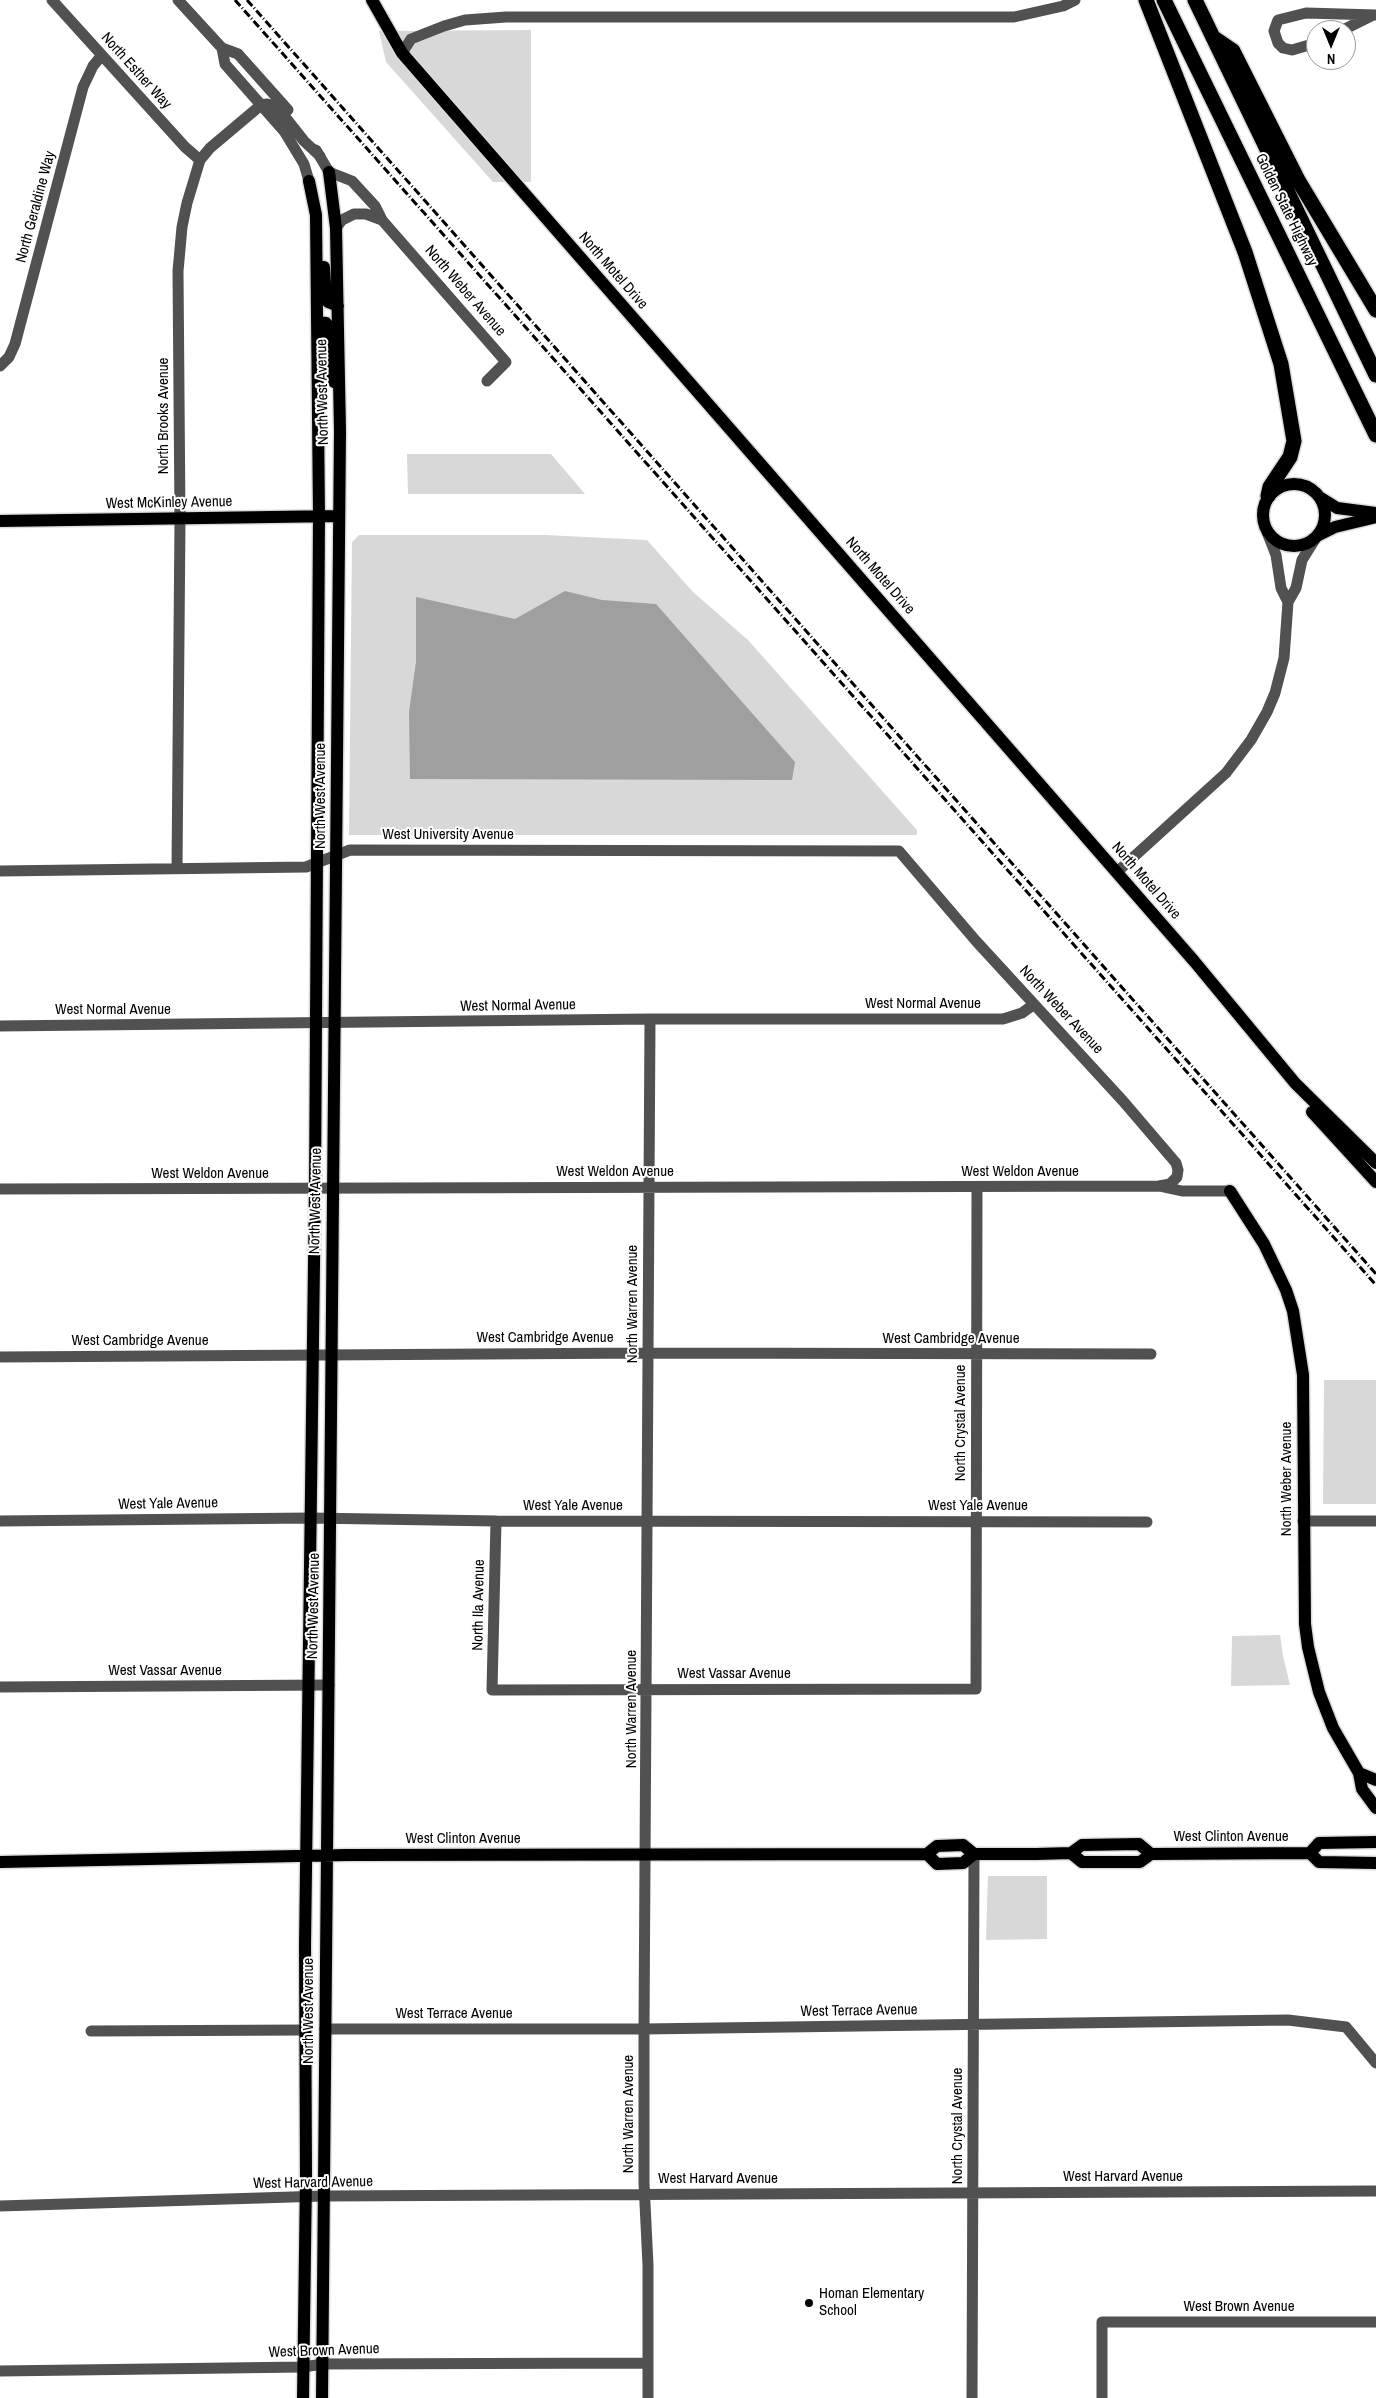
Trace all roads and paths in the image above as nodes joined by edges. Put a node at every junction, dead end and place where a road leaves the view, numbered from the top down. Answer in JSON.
{"nodes":[{"id":1,"x":52,"y":0,"type":"edge"},
{"id":2,"x":178,"y":0,"type":"edge"},
{"id":3,"x":372,"y":0,"type":"edge"},
{"id":4,"x":1075,"y":0,"type":"edge"},
{"id":5,"x":1146,"y":0,"type":"edge"},
{"id":6,"x":1164,"y":0,"type":"edge"},
{"id":7,"x":1197,"y":0,"type":"edge"},
{"id":8,"x":1374,"y":15,"type":"edge"},
{"id":9,"x":1356,"y":24,"type":"edge"},
{"id":10,"x":1214,"y":38,"type":"junction"},
{"id":11,"x":1306,"y":46,"type":"edge"},
{"id":12,"x":222,"y":48,"type":"junction"},
{"id":13,"x":402,"y":53,"type":"junction"},
{"id":14,"x":102,"y":56,"type":"junction"},
{"id":15,"x":262,"y":105,"type":"junction"},
{"id":16,"x":320,"y":156,"type":"junction"},
{"id":17,"x":200,"y":160,"type":"junction"},
{"id":18,"x":329,"y":172,"type":"junction"},
{"id":19,"x":309,"y":181,"type":"joint"},
{"id":20,"x":382,"y":220,"type":"junction"},
{"id":21,"x":336,"y":228,"type":"junction"},
{"id":22,"x":317,"y":252,"type":"junction"},
{"id":23,"x":338,"y":306,"type":"junction"},
{"id":24,"x":1376,"y":310,"type":"edge"},
{"id":25,"x":317,"y":322,"type":"junction"},
{"id":26,"x":0,"y":366,"type":"edge"},
{"id":27,"x":1376,"y":376,"type":"edge"},
{"id":28,"x":487,"y":382,"type":"dead end"},
{"id":29,"x":339,"y":401,"type":"junction"},
{"id":30,"x":1376,"y":435,"type":"edge"},
{"id":31,"x":1268,"y":496,"type":"junction"},
{"id":32,"x":1321,"y":498,"type":"junction"},
{"id":33,"x":1376,"y":513,"type":"edge"},
{"id":34,"x":319,"y":516,"type":"junction"},
{"id":35,"x":339,"y":516,"type":"junction"},
{"id":36,"x":1376,"y":517,"type":"edge"},
{"id":37,"x":180,"y":519,"type":"junction"},
{"id":38,"x":0,"y":521,"type":"edge"},
{"id":39,"x":1267,"y":532,"type":"junction"},
{"id":40,"x":1317,"y":536,"type":"junction"},
{"id":41,"x":1288,"y":602,"type":"junction"},
{"id":42,"x":899,"y":851,"type":"joint"},
{"id":43,"x":337,"y":856,"type":"junction"},
{"id":44,"x":316,"y":863,"type":"junction"},
{"id":45,"x":177,"y":868,"type":"junction"},
{"id":46,"x":0,"y":871,"type":"edge"},
{"id":47,"x":1117,"y":872,"type":"junction"},
{"id":48,"x":1033,"y":1005,"type":"junction"},
{"id":49,"x":650,"y":1019,"type":"junction"},
{"id":50,"x":315,"y":1023,"type":"junction"},
{"id":51,"x":334,"y":1023,"type":"junction"},
{"id":52,"x":0,"y":1026,"type":"edge"},
{"id":53,"x":1259,"y":1040,"type":"junction"},
{"id":54,"x":1376,"y":1163,"type":"edge"},
{"id":55,"x":1376,"y":1182,"type":"edge"},
{"id":56,"x":1158,"y":1186,"type":"junction"},
{"id":57,"x":649,"y":1187,"type":"junction"},
{"id":58,"x":977,"y":1187,"type":"junction"},
{"id":59,"x":315,"y":1188,"type":"junction"},
{"id":60,"x":333,"y":1188,"type":"junction"},
{"id":61,"x":0,"y":1189,"type":"edge"},
{"id":62,"x":1230,"y":1191,"type":"joint"},
{"id":63,"x":648,"y":1352,"type":"junction"},
{"id":64,"x":976,"y":1354,"type":"junction"},
{"id":65,"x":1151,"y":1354,"type":"dead end"},
{"id":66,"x":312,"y":1355,"type":"junction"},
{"id":67,"x":332,"y":1355,"type":"junction"},
{"id":68,"x":0,"y":1357,"type":"edge"},
{"id":69,"x":310,"y":1518,"type":"junction"},
{"id":70,"x":331,"y":1518,"type":"junction"},
{"id":71,"x":0,"y":1521,"type":"edge"},
{"id":72,"x":496,"y":1521,"type":"junction"},
{"id":73,"x":648,"y":1521,"type":"junction"},
{"id":74,"x":976,"y":1521,"type":"junction"},
{"id":75,"x":1303,"y":1521,"type":"junction"},
{"id":76,"x":1376,"y":1521,"type":"edge"},
{"id":77,"x":1147,"y":1522,"type":"dead end"},
{"id":78,"x":309,"y":1685,"type":"junction"},
{"id":79,"x":329,"y":1685,"type":"junction"},
{"id":80,"x":0,"y":1687,"type":"edge"},
{"id":81,"x":976,"y":1689,"type":"joint"},
{"id":82,"x":492,"y":1690,"type":"joint"},
{"id":83,"x":647,"y":1690,"type":"junction"},
{"id":84,"x":1359,"y":1773,"type":"junction"},
{"id":85,"x":1376,"y":1780,"type":"edge"},
{"id":86,"x":1376,"y":1808,"type":"edge"},
{"id":87,"x":1376,"y":1842,"type":"edge"},
{"id":88,"x":1071,"y":1853,"type":"junction"},
{"id":89,"x":1310,"y":1853,"type":"junction"},
{"id":90,"x":927,"y":1854,"type":"junction"},
{"id":91,"x":974,"y":1854,"type":"junction"},
{"id":92,"x":1151,"y":1854,"type":"junction"},
{"id":93,"x":306,"y":1855,"type":"junction"},
{"id":94,"x":326,"y":1855,"type":"junction"},
{"id":95,"x":646,"y":1855,"type":"junction"},
{"id":96,"x":0,"y":1862,"type":"edge"},
{"id":97,"x":1376,"y":1863,"type":"edge"},
{"id":98,"x":974,"y":2025,"type":"junction"},
{"id":99,"x":326,"y":2029,"type":"junction"},
{"id":100,"x":644,"y":2029,"type":"junction"},
{"id":101,"x":91,"y":2030,"type":"dead end"},
{"id":102,"x":304,"y":2030,"type":"junction"},
{"id":103,"x":1376,"y":2063,"type":"edge"},
{"id":104,"x":1376,"y":2191,"type":"edge"},
{"id":105,"x":973,"y":2192,"type":"junction"},
{"id":106,"x":645,"y":2195,"type":"junction"},
{"id":107,"x":324,"y":2196,"type":"junction"},
{"id":108,"x":306,"y":2197,"type":"junction"},
{"id":109,"x":0,"y":2206,"type":"edge"},
{"id":110,"x":1376,"y":2322,"type":"edge"},
{"id":111,"x":648,"y":2363,"type":"junction"},
{"id":112,"x":323,"y":2364,"type":"junction"},
{"id":113,"x":303,"y":2367,"type":"junction"},
{"id":114,"x":0,"y":2371,"type":"edge"},
{"id":115,"x":303,"y":2398,"type":"edge"},
{"id":116,"x":322,"y":2398,"type":"edge"},
{"id":117,"x":648,"y":2398,"type":"edge"},
{"id":118,"x":972,"y":2398,"type":"edge"},
{"id":119,"x":1102,"y":2398,"type":"edge"}],
"edges":[{"from":1,"to":14,"type":"street","name":"North Esther Way"},
{"from":2,"to":12,"type":"street"},
{"from":3,"to":13,"type":"main road","name":"North Motel Drive"},
{"from":4,"to":13,"type":"street"},
{"from":5,"to":31,"type":"highway"},
{"from":6,"to":30,"type":"highway","name":"Golden State Highway"},
{"from":7,"to":10,"type":"highway","name":"Golden State Highway"},
{"from":8,"to":9,"type":"street"},
{"from":8,"to":11,"type":"street"},
{"from":10,"to":24,"type":"highway"},
{"from":10,"to":27,"type":"highway","name":"Golden State Highway"},
{"from":12,"to":15,"type":"street"},
{"from":12,"to":16,"type":"street","name":"North West Avenue"},
{"from":13,"to":47,"type":"main road","name":"North Motel Drive"},
{"from":14,"to":17,"type":"street","name":"North Esther Way"},
{"from":14,"to":26,"type":"street","name":"North Geraldine Way"},
{"from":15,"to":16,"type":"street"},
{"from":15,"to":17,"type":"street","name":"North Brooks Avenue"},
{"from":15,"to":19,"type":"street"},
{"from":16,"to":18,"type":"street","name":"North West Avenue"},
{"from":17,"to":37,"type":"street","name":"North Brooks Avenue"},
{"from":18,"to":20,"type":"street","name":"North Weber Avenue"},
{"from":18,"to":21,"type":"main road","name":"North West Avenue"},
{"from":19,"to":22,"type":"main road","name":"North West Avenue"},
{"from":20,"to":21,"type":"street"},
{"from":20,"to":28,"type":"street","name":"North Weber Avenue"},
{"from":21,"to":23,"type":"main road","name":"North West Avenue"},
{"from":22,"to":23,"type":"main road"},
{"from":22,"to":25,"type":"main road","name":"North West Avenue"},
{"from":23,"to":29,"type":"main road","name":"North West Avenue"},
{"from":25,"to":29,"type":"main road"},
{"from":25,"to":34,"type":"main road","name":"North West Avenue"},
{"from":29,"to":35,"type":"main road","name":"North West Avenue"},
{"from":31,"to":32,"type":"main road"},
{"from":31,"to":39,"type":"main road"},
{"from":32,"to":33,"type":"main road"},
{"from":32,"to":40,"type":"main road"},
{"from":34,"to":35,"type":"main road","name":"West McKinley Avenue"},
{"from":34,"to":37,"type":"main road","name":"West McKinley Avenue"},
{"from":34,"to":44,"type":"main road","name":"North West Avenue"},
{"from":35,"to":43,"type":"main road","name":"North West Avenue"},
{"from":36,"to":40,"type":"main road"},
{"from":37,"to":38,"type":"main road","name":"West McKinley Avenue"},
{"from":37,"to":45,"type":"street","name":"North Brooks Avenue"},
{"from":39,"to":40,"type":"main road"},
{"from":39,"to":41,"type":"street"},
{"from":40,"to":41,"type":"street"},
{"from":41,"to":47,"type":"street"},
{"from":42,"to":43,"type":"street","name":"West University Avenue"},
{"from":42,"to":48,"type":"street","name":"North Weber Avenue"},
{"from":43,"to":44,"type":"street","name":"West University Avenue"},
{"from":43,"to":51,"type":"main road","name":"North West Avenue"},
{"from":44,"to":45,"type":"street","name":"West University Avenue"},
{"from":44,"to":50,"type":"main road","name":"North West Avenue"},
{"from":45,"to":46,"type":"street","name":"West University Avenue"},
{"from":47,"to":53,"type":"main road","name":"North Motel Drive"},
{"from":48,"to":49,"type":"street","name":"West Normal Avenue"},
{"from":48,"to":56,"type":"street","name":"North Weber Avenue"},
{"from":49,"to":51,"type":"street","name":"West Normal Avenue"},
{"from":49,"to":57,"type":"street","name":"North Warren Avenue"},
{"from":50,"to":51,"type":"street","name":"West Normal Avenue"},
{"from":50,"to":52,"type":"street","name":"West Normal Avenue"},
{"from":50,"to":59,"type":"main road","name":"North West Avenue"},
{"from":51,"to":60,"type":"main road","name":"North West Avenue"},
{"from":53,"to":54,"type":"main road","name":"North Motel Drive"},
{"from":53,"to":55,"type":"main road"},
{"from":56,"to":58,"type":"street","name":"West Weldon Avenue"},
{"from":56,"to":62,"type":"street","name":"West Weldon Avenue"},
{"from":57,"to":58,"type":"street","name":"West Weldon Avenue"},
{"from":57,"to":60,"type":"street","name":"West Weldon Avenue"},
{"from":57,"to":63,"type":"street","name":"North Warren Avenue"},
{"from":58,"to":64,"type":"street","name":"North Crystal Avenue"},
{"from":59,"to":60,"type":"street","name":"West Weldon Avenue"},
{"from":59,"to":61,"type":"street","name":"West Weldon Avenue"},
{"from":59,"to":66,"type":"main road","name":"North West Avenue"},
{"from":60,"to":67,"type":"main road","name":"North West Avenue"},
{"from":62,"to":75,"type":"main road","name":"North Weber Avenue"},
{"from":63,"to":64,"type":"street","name":"West Cambridge Avenue"},
{"from":63,"to":67,"type":"street","name":"West Cambridge Avenue"},
{"from":63,"to":73,"type":"street","name":"North Warren Avenue"},
{"from":64,"to":65,"type":"street","name":"West Cambridge Avenue"},
{"from":64,"to":74,"type":"street","name":"North Crystal Avenue"},
{"from":66,"to":67,"type":"street","name":"West Cambridge Avenue"},
{"from":66,"to":68,"type":"street","name":"West Cambridge Avenue"},
{"from":66,"to":69,"type":"main road","name":"North West Avenue"},
{"from":67,"to":70,"type":"main road","name":"North West Avenue"},
{"from":69,"to":70,"type":"street","name":"West Yale Avenue"},
{"from":69,"to":71,"type":"street","name":"West Yale Avenue"},
{"from":69,"to":78,"type":"main road","name":"North West Avenue"},
{"from":70,"to":72,"type":"street","name":"West Yale Avenue"},
{"from":70,"to":79,"type":"main road","name":"North West Avenue"},
{"from":72,"to":73,"type":"street","name":"West Yale Avenue"},
{"from":72,"to":82,"type":"street","name":"North Ila Avenue"},
{"from":73,"to":74,"type":"street","name":"West Yale Avenue"},
{"from":73,"to":83,"type":"street","name":"North Warren Avenue"},
{"from":74,"to":77,"type":"street","name":"West Yale Avenue"},
{"from":74,"to":81,"type":"street","name":"North Crystal Avenue"},
{"from":75,"to":76,"type":"street"},
{"from":75,"to":84,"type":"main road","name":"North Weber Avenue"},
{"from":78,"to":79,"type":"street","name":"West Vassar Avenue"},
{"from":78,"to":80,"type":"street","name":"West Vassar Avenue"},
{"from":78,"to":93,"type":"main road","name":"North West Avenue"},
{"from":79,"to":94,"type":"main road","name":"North West Avenue"},
{"from":81,"to":83,"type":"street","name":"West Vassar Avenue"},
{"from":82,"to":83,"type":"street","name":"West Vassar Avenue"},
{"from":83,"to":95,"type":"street","name":"North Warren Avenue"},
{"from":84,"to":85,"type":"main road"},
{"from":84,"to":86,"type":"main road","name":"North Weber Avenue"},
{"from":87,"to":89,"type":"main road","name":"West Clinton Avenue"},
{"from":88,"to":91,"type":"main road","name":"West Clinton Avenue"},
{"from":88,"to":92,"type":"main road","name":"West Clinton Avenue"},
{"from":88,"to":92,"type":"main road","name":"West Clinton Avenue"},
{"from":89,"to":92,"type":"main road","name":"West Clinton Avenue"},
{"from":89,"to":97,"type":"main road","name":"West Clinton Avenue"},
{"from":90,"to":91,"type":"main road","name":"West Clinton Avenue"},
{"from":90,"to":91,"type":"main road","name":"West Clinton Avenue"},
{"from":90,"to":95,"type":"main road","name":"West Clinton Avenue"},
{"from":91,"to":98,"type":"street","name":"North Crystal Avenue"},
{"from":93,"to":94,"type":"main road","name":"West Clinton Avenue"},
{"from":93,"to":96,"type":"main road","name":"West Clinton Avenue"},
{"from":93,"to":102,"type":"main road","name":"North West Avenue"},
{"from":94,"to":95,"type":"main road","name":"West Clinton Avenue"},
{"from":94,"to":99,"type":"main road","name":"North West Avenue"},
{"from":95,"to":100,"type":"street","name":"North Warren Avenue"},
{"from":98,"to":100,"type":"street","name":"West Terrace Avenue"},
{"from":98,"to":103,"type":"street","name":"West Terrace Avenue"},
{"from":98,"to":105,"type":"street","name":"North Crystal Avenue"},
{"from":99,"to":100,"type":"street","name":"West Terrace Avenue"},
{"from":99,"to":107,"type":"main road","name":"North West Avenue"},
{"from":100,"to":106,"type":"street","name":"North Warren Avenue"},
{"from":101,"to":102,"type":"street"},
{"from":102,"to":108,"type":"main road","name":"North West Avenue"},
{"from":104,"to":105,"type":"street","name":"West Harvard Avenue"},
{"from":105,"to":106,"type":"street","name":"West Harvard Avenue"},
{"from":105,"to":118,"type":"street","name":"North Crystal Avenue"},
{"from":106,"to":107,"type":"street","name":"West Harvard Avenue"},
{"from":106,"to":111,"type":"street","name":"North Warren Avenue"},
{"from":107,"to":108,"type":"street","name":"West Harvard Avenue"},
{"from":107,"to":112,"type":"main road","name":"North West Avenue"},
{"from":108,"to":109,"type":"street","name":"West Harvard Avenue"},
{"from":108,"to":113,"type":"main road","name":"North West Avenue"},
{"from":110,"to":119,"type":"street","name":"West Brown Avenue"},
{"from":111,"to":112,"type":"street","name":"West Brown Avenue"},
{"from":111,"to":117,"type":"street","name":"North Warren Avenue"},
{"from":112,"to":113,"type":"street","name":"West Brown Avenue"},
{"from":112,"to":116,"type":"main road","name":"North West Avenue"},
{"from":113,"to":114,"type":"street","name":"West Brown Avenue"},
{"from":113,"to":115,"type":"main road","name":"North West Avenue"}]}
